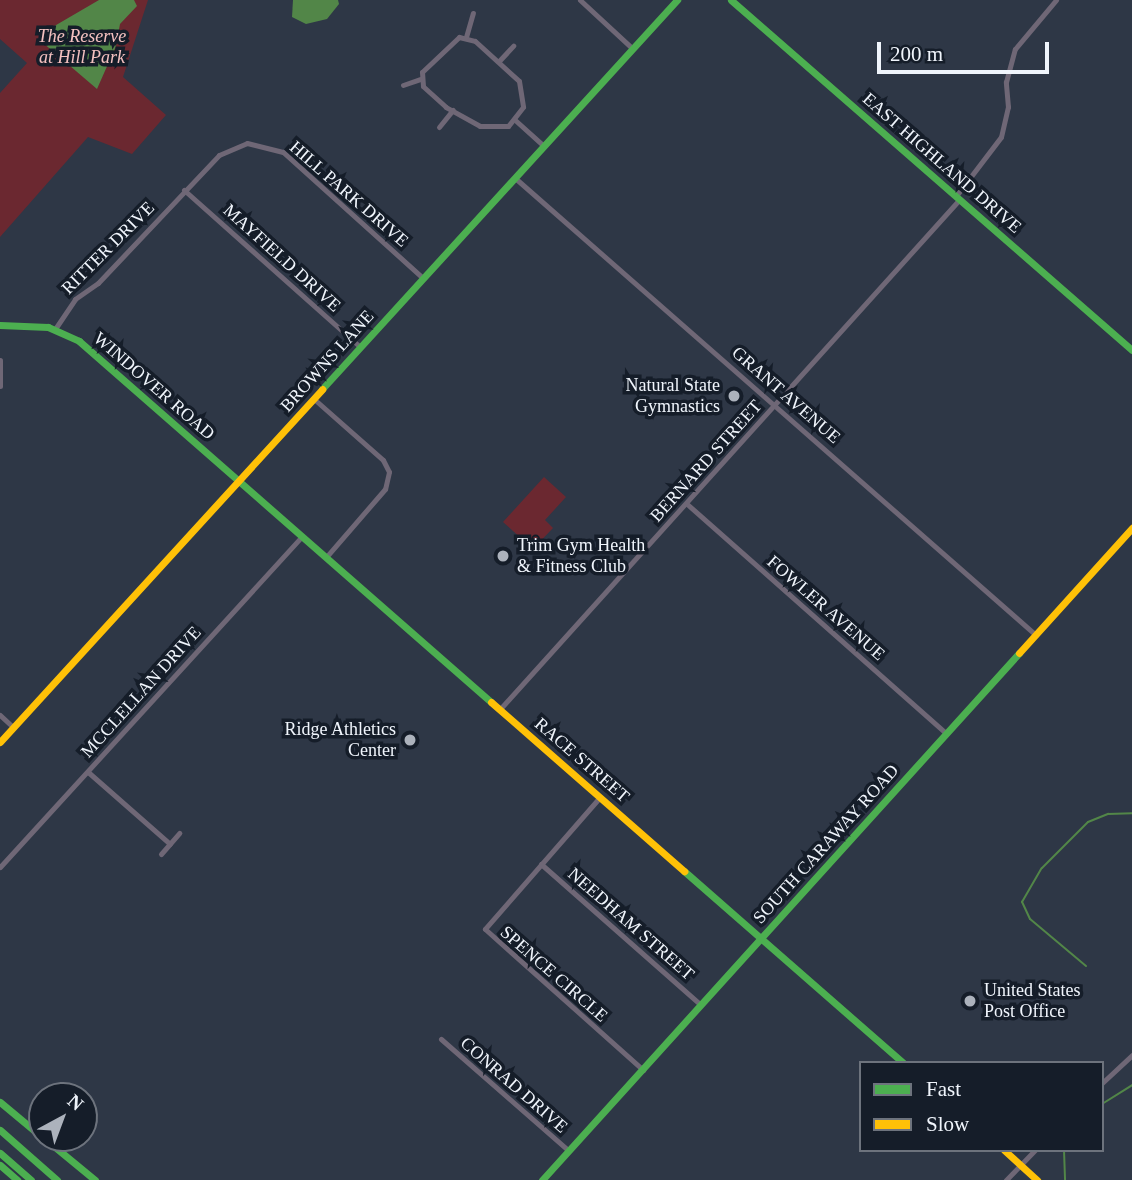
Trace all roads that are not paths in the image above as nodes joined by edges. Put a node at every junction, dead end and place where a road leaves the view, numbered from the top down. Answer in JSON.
{"nodes":[{"id":1,"x":580,"y":0,"type":"edge"},
{"id":2,"x":677,"y":0,"type":"edge"},
{"id":3,"x":731,"y":0,"type":"edge"},
{"id":4,"x":1056,"y":0,"type":"edge"},
{"id":5,"x":473,"y":13,"type":"dead end"},
{"id":6,"x":466,"y":37,"type":"junction"},
{"id":7,"x":513,"y":46,"type":"dead end"},
{"id":8,"x":633,"y":49,"type":"junction"},
{"id":9,"x":499,"y":61,"type":"junction"},
{"id":10,"x":420,"y":79,"type":"junction"},
{"id":11,"x":403,"y":85,"type":"dead end"},
{"id":12,"x":453,"y":110,"type":"junction"},
{"id":13,"x":515,"y":120,"type":"junction"},
{"id":14,"x":439,"y":127,"type":"dead end"},
{"id":15,"x":544,"y":146,"type":"junction"},
{"id":16,"x":515,"y":177,"type":"junction"},
{"id":17,"x":184,"y":190,"type":"junction"},
{"id":18,"x":958,"y":198,"type":"junction"},
{"id":19,"x":423,"y":278,"type":"junction"},
{"id":20,"x":0,"y":326,"type":"edge"},
{"id":21,"x":55,"y":329,"type":"junction"},
{"id":22,"x":360,"y":347,"type":"junction"},
{"id":23,"x":1132,"y":350,"type":"edge"},
{"id":24,"x":0,"y":360,"type":"edge"},
{"id":25,"x":0,"y":386,"type":"edge"},
{"id":26,"x":314,"y":399,"type":"junction"},
{"id":27,"x":776,"y":405,"type":"junction"},
{"id":28,"x":239,"y":481,"type":"junction"},
{"id":29,"x":687,"y":504,"type":"junction"},
{"id":30,"x":1132,"y":528,"type":"edge"},
{"id":31,"x":302,"y":536,"type":"junction"},
{"id":32,"x":326,"y":556,"type":"junction"},
{"id":33,"x":1037,"y":636,"type":"junction"},
{"id":34,"x":500,"y":709,"type":"junction"},
{"id":35,"x":0,"y":715,"type":"edge"},
{"id":36,"x":13,"y":727,"type":"junction"},
{"id":37,"x":946,"y":733,"type":"junction"},
{"id":38,"x":0,"y":742,"type":"edge"},
{"id":39,"x":88,"y":772,"type":"junction"},
{"id":40,"x":600,"y":797,"type":"junction"},
{"id":41,"x":179,"y":833,"type":"dead end"},
{"id":42,"x":170,"y":844,"type":"junction"},
{"id":43,"x":161,"y":854,"type":"dead end"},
{"id":44,"x":541,"y":863,"type":"junction"},
{"id":45,"x":0,"y":867,"type":"edge"},
{"id":46,"x":763,"y":939,"type":"junction"},
{"id":47,"x":702,"y":1006,"type":"junction"},
{"id":48,"x":441,"y":1039,"type":"dead end"},
{"id":49,"x":1132,"y":1055,"type":"edge"},
{"id":50,"x":901,"y":1061,"type":"edge"},
{"id":51,"x":644,"y":1071,"type":"junction"},
{"id":52,"x":1104,"y":1081,"type":"edge"},
{"id":53,"x":0,"y":1102,"type":"edge"},
{"id":54,"x":28,"y":1125,"type":"edge"},
{"id":55,"x":0,"y":1130,"type":"edge"},
{"id":56,"x":569,"y":1151,"type":"junction"},
{"id":57,"x":61,"y":1152,"type":"edge"},
{"id":58,"x":1006,"y":1152,"type":"edge"},
{"id":59,"x":1033,"y":1152,"type":"edge"},
{"id":60,"x":0,"y":1153,"type":"edge"},
{"id":61,"x":1021,"y":1165,"type":"junction"},
{"id":62,"x":0,"y":1166,"type":"edge"},
{"id":63,"x":16,"y":1180,"type":"edge"},
{"id":64,"x":31,"y":1180,"type":"edge"},
{"id":65,"x":60,"y":1180,"type":"edge"},
{"id":66,"x":95,"y":1180,"type":"edge"},
{"id":67,"x":542,"y":1180,"type":"edge"},
{"id":68,"x":1006,"y":1180,"type":"edge"},
{"id":69,"x":1037,"y":1180,"type":"edge"}],
"edges":[{"from":1,"to":8,"type":"street"},
{"from":2,"to":8,"type":"main road","name":"BROWNS LANE"},
{"from":3,"to":18,"type":"main road","name":"EAST HIGHLAND DRIVE"},
{"from":4,"to":18,"type":"street","name":"BERNARD STREET"},
{"from":5,"to":6,"type":"street"},
{"from":6,"to":9,"type":"street"},
{"from":6,"to":10,"type":"street"},
{"from":7,"to":9,"type":"street"},
{"from":8,"to":15,"type":"main road","name":"BROWNS LANE"},
{"from":9,"to":13,"type":"street"},
{"from":10,"to":11,"type":"street"},
{"from":10,"to":12,"type":"street"},
{"from":12,"to":13,"type":"street"},
{"from":12,"to":14,"type":"street"},
{"from":13,"to":15,"type":"street"},
{"from":15,"to":16,"type":"main road","name":"BROWNS LANE"},
{"from":16,"to":19,"type":"main road","name":"BROWNS LANE"},
{"from":16,"to":27,"type":"street","name":"GRANT AVENUE"},
{"from":17,"to":19,"type":"street","name":"HILL PARK DRIVE"},
{"from":17,"to":21,"type":"street","name":"RITTER DRIVE"},
{"from":17,"to":22,"type":"street","name":"MAYFIELD DRIVE"},
{"from":18,"to":23,"type":"main road","name":"EAST HIGHLAND DRIVE"},
{"from":18,"to":27,"type":"street","name":"BERNARD STREET"},
{"from":19,"to":22,"type":"main road","name":"BROWNS LANE"},
{"from":20,"to":21,"type":"main road","name":"WINDOVER ROAD"},
{"from":21,"to":28,"type":"main road","name":"WINDOVER ROAD"},
{"from":22,"to":26,"type":"main road","name":"BROWNS LANE"},
{"from":24,"to":25,"type":"street"},
{"from":26,"to":28,"type":"main road","name":"BROWNS LANE"},
{"from":26,"to":32,"type":"street"},
{"from":27,"to":29,"type":"street","name":"BERNARD STREET"},
{"from":27,"to":33,"type":"street","name":"GRANT AVENUE"},
{"from":28,"to":31,"type":"main road","name":"RACE STREET"},
{"from":28,"to":36,"type":"main road","name":"BROWNS LANE"},
{"from":29,"to":34,"type":"street","name":"BERNARD STREET"},
{"from":29,"to":37,"type":"street","name":"FOWLER AVENUE"},
{"from":30,"to":33,"type":"main road","name":"SOUTH CARAWAY ROAD"},
{"from":31,"to":32,"type":"main road","name":"RACE STREET"},
{"from":31,"to":39,"type":"street","name":"MCCLELLAN DRIVE"},
{"from":32,"to":34,"type":"main road","name":"RACE STREET"},
{"from":33,"to":37,"type":"main road","name":"SOUTH CARAWAY ROAD"},
{"from":34,"to":40,"type":"main road","name":"RACE STREET"},
{"from":35,"to":36,"type":"street"},
{"from":36,"to":38,"type":"main road","name":"BROWNS LANE"},
{"from":37,"to":46,"type":"main road","name":"SOUTH CARAWAY ROAD"},
{"from":39,"to":42,"type":"street"},
{"from":39,"to":45,"type":"street","name":"MCCLELLAN DRIVE"},
{"from":40,"to":44,"type":"street","name":"SPENCE CIRCLE"},
{"from":40,"to":46,"type":"main road","name":"RACE STREET"},
{"from":41,"to":42,"type":"street"},
{"from":42,"to":43,"type":"street"},
{"from":44,"to":47,"type":"street","name":"NEEDHAM STREET"},
{"from":44,"to":51,"type":"street","name":"SPENCE CIRCLE"},
{"from":46,"to":47,"type":"main road","name":"SOUTH CARAWAY ROAD"},
{"from":46,"to":50,"type":"main road","name":"RACE STREET"},
{"from":47,"to":51,"type":"main road","name":"SOUTH CARAWAY ROAD"},
{"from":48,"to":56,"type":"street","name":"CONRAD DRIVE"},
{"from":49,"to":52,"type":"street"},
{"from":51,"to":56,"type":"main road","name":"SOUTH CARAWAY ROAD"},
{"from":53,"to":54,"type":"main road"},
{"from":55,"to":65,"type":"main road"},
{"from":56,"to":67,"type":"main road","name":"SOUTH CARAWAY ROAD"},
{"from":57,"to":66,"type":"main road"},
{"from":58,"to":61,"type":"main road"},
{"from":59,"to":61,"type":"street"},
{"from":60,"to":64,"type":"main road"},
{"from":61,"to":68,"type":"street"},
{"from":61,"to":69,"type":"main road"},
{"from":62,"to":63,"type":"main road"}]}
